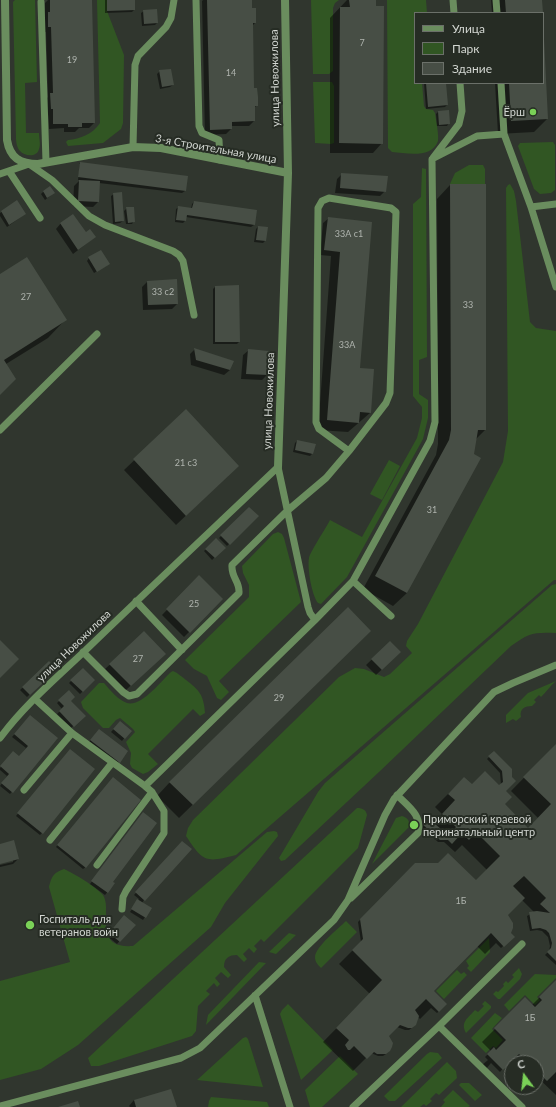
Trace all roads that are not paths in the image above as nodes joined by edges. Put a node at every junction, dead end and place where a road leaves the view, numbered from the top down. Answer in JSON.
{"nodes":[{"id":1,"x":5,"y":0,"type":"edge"},
{"id":2,"x":174,"y":0,"type":"edge"},
{"id":3,"x":196,"y":0,"type":"edge"},
{"id":4,"x":286,"y":0,"type":"edge"},
{"id":5,"x":453,"y":0,"type":"edge"},
{"id":6,"x":496,"y":0,"type":"edge"},
{"id":7,"x":41,"y":2,"type":"dead end"},
{"id":8,"x":454,"y":12,"type":"edge"},
{"id":9,"x":497,"y":12,"type":"edge"},
{"id":10,"x":460,"y":84,"type":"edge"},
{"id":11,"x":501,"y":84,"type":"edge"},
{"id":12,"x":504,"y":134,"type":"junction"},
{"id":13,"x":133,"y":147,"type":"junction"},
{"id":14,"x":220,"y":160,"type":"junction"},
{"id":15,"x":432,"y":160,"type":"junction"},
{"id":16,"x":46,"y":162,"type":"junction"},
{"id":17,"x":29,"y":164,"type":"junction"},
{"id":18,"x":9,"y":171,"type":"junction"},
{"id":19,"x":0,"y":174,"type":"edge"},
{"id":20,"x":288,"y":174,"type":"junction"},
{"id":21,"x":556,"y":204,"type":"edge"},
{"id":22,"x":531,"y":207,"type":"junction"},
{"id":23,"x":40,"y":218,"type":"dead end"},
{"id":24,"x":556,"y":287,"type":"edge"},
{"id":25,"x":194,"y":315,"type":"dead end"},
{"id":26,"x":97,"y":334,"type":"dead end"},
{"id":27,"x":0,"y":430,"type":"edge"},
{"id":28,"x":350,"y":451,"type":"junction"},
{"id":29,"x":278,"y":467,"type":"junction"},
{"id":30,"x":287,"y":511,"type":"junction"},
{"id":31,"x":353,"y":581,"type":"junction"},
{"id":32,"x":136,"y":601,"type":"junction"},
{"id":33,"x":391,"y":616,"type":"dead end"},
{"id":34,"x":315,"y":620,"type":"junction"},
{"id":35,"x":182,"y":650,"type":"junction"},
{"id":36,"x":83,"y":652,"type":"junction"},
{"id":37,"x":556,"y":665,"type":"edge"},
{"id":38,"x":35,"y":699,"type":"junction"},
{"id":39,"x":72,"y":733,"type":"junction"},
{"id":40,"x":0,"y":738,"type":"edge"},
{"id":41,"x":112,"y":763,"type":"junction"},
{"id":42,"x":145,"y":786,"type":"junction"},
{"id":43,"x":24,"y":790,"type":"dead end"},
{"id":44,"x":152,"y":792,"type":"junction"},
{"id":45,"x":397,"y":795,"type":"junction"},
{"id":46,"x":50,"y":840,"type":"dead end"},
{"id":47,"x":97,"y":865,"type":"dead end"},
{"id":48,"x":348,"y":900,"type":"junction"},
{"id":49,"x":122,"y":909,"type":"dead end"},
{"id":50,"x":522,"y":944,"type":"dead end"},
{"id":51,"x":255,"y":995,"type":"junction"},
{"id":52,"x":439,"y":1026,"type":"junction"},
{"id":53,"x":0,"y":1106,"type":"edge"},
{"id":54,"x":290,"y":1107,"type":"edge"},
{"id":55,"x":353,"y":1107,"type":"edge"},
{"id":56,"x":522,"y":1107,"type":"edge"}],
"edges":[{"from":1,"to":17,"type":"street"},
{"from":2,"to":13,"type":"lane"},
{"from":3,"to":14,"type":"lane"},
{"from":4,"to":20,"type":"street","name":"улица Новожилова"},
{"from":5,"to":8,"type":"lane"},
{"from":6,"to":9,"type":"lane"},
{"from":7,"to":16,"type":"lane"},
{"from":10,"to":15,"type":"lane"},
{"from":11,"to":12,"type":"lane"},
{"from":12,"to":15,"type":"lane"},
{"from":12,"to":22,"type":"lane"},
{"from":13,"to":14,"type":"street","name":"3-я Строительная улица"},
{"from":13,"to":16,"type":"street","name":"3-я Строительная улица"},
{"from":14,"to":20,"type":"street","name":"3-я Строительная улица"},
{"from":15,"to":31,"type":"lane"},
{"from":16,"to":17,"type":"street","name":"3-я Строительная улица"},
{"from":17,"to":18,"type":"lane"},
{"from":17,"to":25,"type":"lane"},
{"from":18,"to":19,"type":"lane"},
{"from":18,"to":23,"type":"lane"},
{"from":20,"to":29,"type":"street","name":"улица Новожилова"},
{"from":21,"to":22,"type":"lane"},
{"from":22,"to":24,"type":"lane"},
{"from":26,"to":27,"type":"lane"},
{"from":28,"to":28,"type":"lane"},
{"from":28,"to":30,"type":"lane"},
{"from":29,"to":30,"type":"lane"},
{"from":29,"to":32,"type":"lane","name":"улица Новожилова"},
{"from":30,"to":34,"type":"lane"},
{"from":30,"to":35,"type":"lane"},
{"from":31,"to":33,"type":"lane"},
{"from":31,"to":34,"type":"lane"},
{"from":32,"to":35,"type":"lane"},
{"from":32,"to":36,"type":"lane","name":"улица Новожилова"},
{"from":34,"to":42,"type":"lane"},
{"from":35,"to":36,"type":"lane"},
{"from":36,"to":38,"type":"lane","name":"улица Новожилова"},
{"from":37,"to":45,"type":"lane"},
{"from":38,"to":39,"type":"lane"},
{"from":38,"to":40,"type":"lane","name":"улица Новожилова"},
{"from":39,"to":41,"type":"lane"},
{"from":39,"to":43,"type":"lane"},
{"from":41,"to":42,"type":"lane"},
{"from":41,"to":46,"type":"lane"},
{"from":42,"to":44,"type":"lane"},
{"from":44,"to":47,"type":"lane"},
{"from":44,"to":49,"type":"lane"},
{"from":45,"to":48,"type":"lane"},
{"from":45,"to":48,"type":"lane"},
{"from":48,"to":51,"type":"lane"},
{"from":50,"to":52,"type":"lane"},
{"from":51,"to":53,"type":"lane"},
{"from":51,"to":54,"type":"lane"},
{"from":52,"to":55,"type":"lane"},
{"from":52,"to":56,"type":"lane"}]}
